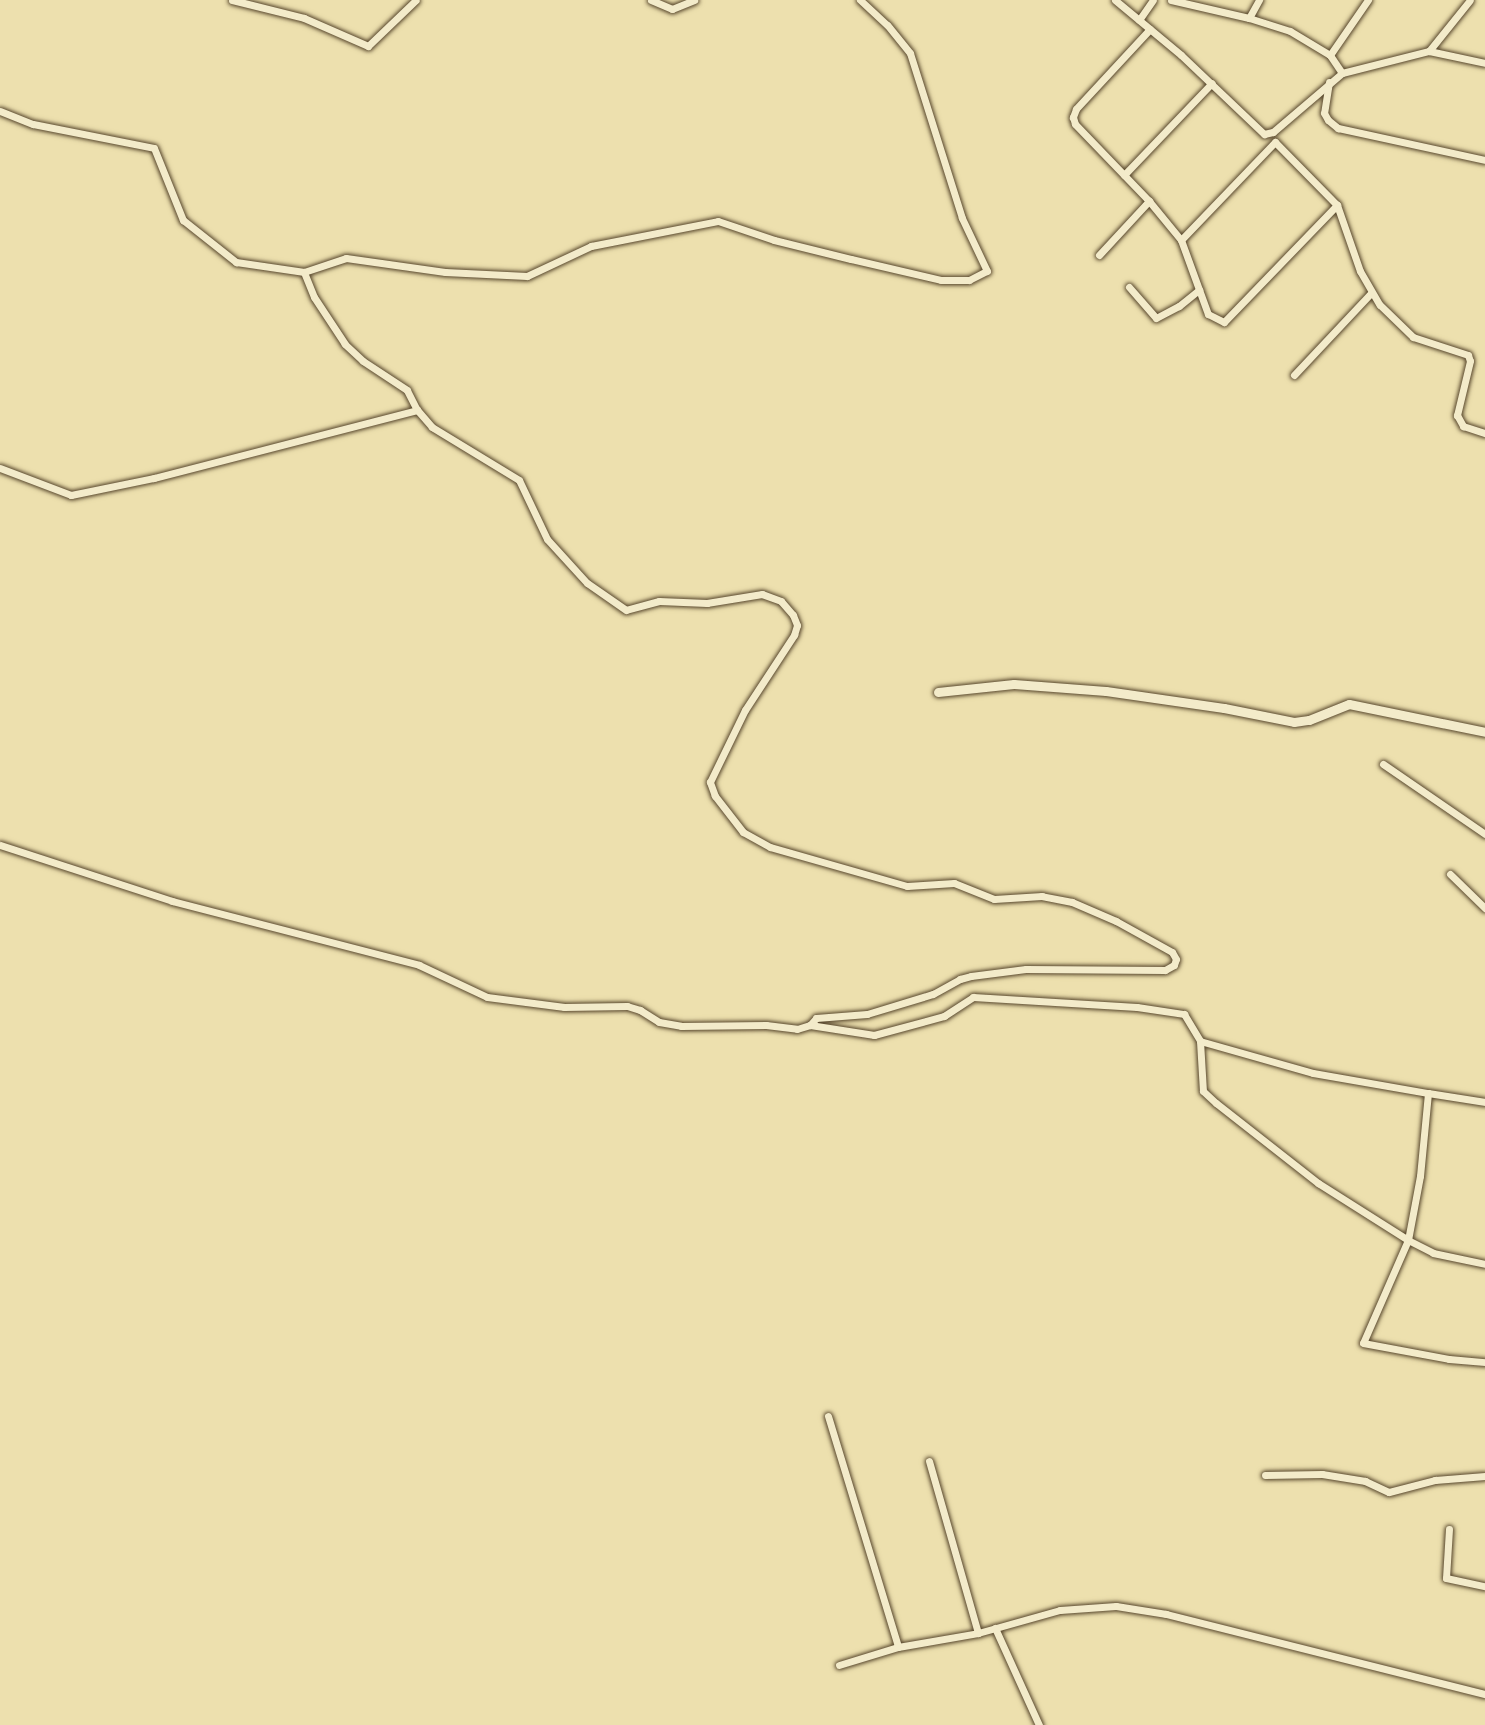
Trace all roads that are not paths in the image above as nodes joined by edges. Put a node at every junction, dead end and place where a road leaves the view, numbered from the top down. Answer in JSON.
{"nodes":[{"id":1,"x":232,"y":0,"type":"edge"},
{"id":2,"x":416,"y":0,"type":"edge"},
{"id":3,"x":651,"y":0,"type":"edge"},
{"id":4,"x":694,"y":0,"type":"edge"},
{"id":5,"x":860,"y":0,"type":"edge"},
{"id":6,"x":1115,"y":0,"type":"edge"},
{"id":7,"x":1153,"y":0,"type":"edge"},
{"id":8,"x":1171,"y":0,"type":"edge"},
{"id":9,"x":1259,"y":0,"type":"edge"},
{"id":10,"x":1368,"y":0,"type":"edge"},
{"id":11,"x":1470,"y":0,"type":"edge"},
{"id":12,"x":1249,"y":18,"type":"junction"},
{"id":13,"x":1139,"y":20,"type":"junction"},
{"id":14,"x":1150,"y":29,"type":"junction"},
{"id":15,"x":1429,"y":51,"type":"junction"},
{"id":16,"x":1330,"y":55,"type":"junction"},
{"id":17,"x":1485,"y":63,"type":"edge"},
{"id":18,"x":1342,"y":73,"type":"junction"},
{"id":19,"x":1329,"y":82,"type":"junction"},
{"id":20,"x":1212,"y":83,"type":"junction"},
{"id":21,"x":0,"y":111,"type":"edge"},
{"id":22,"x":1264,"y":134,"type":"junction"},
{"id":23,"x":1275,"y":142,"type":"junction"},
{"id":24,"x":1485,"y":160,"type":"edge"},
{"id":25,"x":1124,"y":175,"type":"junction"},
{"id":26,"x":1149,"y":201,"type":"junction"},
{"id":27,"x":1337,"y":205,"type":"junction"},
{"id":28,"x":1181,"y":240,"type":"junction"},
{"id":29,"x":1099,"y":255,"type":"dead end"},
{"id":30,"x":304,"y":272,"type":"junction"},
{"id":31,"x":1129,"y":287,"type":"dead end"},
{"id":32,"x":1199,"y":290,"type":"junction"},
{"id":33,"x":1371,"y":293,"type":"junction"},
{"id":34,"x":1294,"y":375,"type":"dead end"},
{"id":35,"x":416,"y":410,"type":"junction"},
{"id":36,"x":1485,"y":433,"type":"edge"},
{"id":37,"x":0,"y":468,"type":"edge"},
{"id":38,"x":938,"y":692,"type":"dead end"},
{"id":39,"x":1485,"y":732,"type":"edge"},
{"id":40,"x":1383,"y":764,"type":"dead end"},
{"id":41,"x":1485,"y":834,"type":"edge"},
{"id":42,"x":0,"y":845,"type":"edge"},
{"id":43,"x":1450,"y":874,"type":"dead end"},
{"id":44,"x":1485,"y":908,"type":"edge"},
{"id":45,"x":810,"y":1025,"type":"junction"},
{"id":46,"x":1200,"y":1041,"type":"junction"},
{"id":47,"x":1428,"y":1093,"type":"junction"},
{"id":48,"x":1485,"y":1102,"type":"edge"},
{"id":49,"x":1408,"y":1240,"type":"junction"},
{"id":50,"x":1485,"y":1264,"type":"edge"},
{"id":51,"x":1485,"y":1362,"type":"edge"},
{"id":52,"x":828,"y":1416,"type":"dead end"},
{"id":53,"x":929,"y":1461,"type":"dead end"},
{"id":54,"x":1265,"y":1475,"type":"dead end"},
{"id":55,"x":1485,"y":1476,"type":"edge"},
{"id":56,"x":1449,"y":1530,"type":"dead end"},
{"id":57,"x":1485,"y":1586,"type":"edge"},
{"id":58,"x":995,"y":1628,"type":"junction"},
{"id":59,"x":978,"y":1633,"type":"junction"},
{"id":60,"x":898,"y":1647,"type":"junction"},
{"id":61,"x":839,"y":1665,"type":"dead end"},
{"id":62,"x":1485,"y":1694,"type":"edge"},
{"id":63,"x":1039,"y":1725,"type":"edge"}],
"edges":[{"from":1,"to":2,"type":"street"},
{"from":3,"to":4,"type":"street"},
{"from":5,"to":30,"type":"street"},
{"from":6,"to":13,"type":"street"},
{"from":7,"to":13,"type":"street"},
{"from":8,"to":12,"type":"street"},
{"from":9,"to":12,"type":"street"},
{"from":10,"to":16,"type":"street"},
{"from":11,"to":15,"type":"street"},
{"from":12,"to":16,"type":"street"},
{"from":13,"to":14,"type":"street"},
{"from":14,"to":20,"type":"street"},
{"from":14,"to":25,"type":"street"},
{"from":15,"to":17,"type":"street"},
{"from":15,"to":18,"type":"street"},
{"from":16,"to":18,"type":"street"},
{"from":18,"to":19,"type":"street"},
{"from":19,"to":22,"type":"street"},
{"from":19,"to":24,"type":"street"},
{"from":20,"to":22,"type":"street"},
{"from":20,"to":25,"type":"street"},
{"from":21,"to":30,"type":"street"},
{"from":22,"to":23,"type":"street"},
{"from":23,"to":27,"type":"street"},
{"from":23,"to":28,"type":"street"},
{"from":25,"to":26,"type":"street"},
{"from":26,"to":28,"type":"street"},
{"from":26,"to":29,"type":"street"},
{"from":27,"to":32,"type":"street"},
{"from":27,"to":33,"type":"street"},
{"from":28,"to":32,"type":"street"},
{"from":30,"to":35,"type":"street"},
{"from":31,"to":32,"type":"street"},
{"from":33,"to":34,"type":"street"},
{"from":33,"to":36,"type":"street"},
{"from":35,"to":37,"type":"street"},
{"from":35,"to":45,"type":"street"},
{"from":38,"to":39,"type":"street"},
{"from":40,"to":41,"type":"street"},
{"from":42,"to":45,"type":"street"},
{"from":43,"to":44,"type":"street"},
{"from":45,"to":46,"type":"street"},
{"from":46,"to":47,"type":"street"},
{"from":46,"to":49,"type":"street"},
{"from":47,"to":48,"type":"street"},
{"from":47,"to":49,"type":"street"},
{"from":49,"to":50,"type":"street"},
{"from":49,"to":51,"type":"street"},
{"from":52,"to":60,"type":"street"},
{"from":53,"to":59,"type":"street"},
{"from":54,"to":55,"type":"street"},
{"from":56,"to":57,"type":"street"},
{"from":58,"to":59,"type":"street"},
{"from":58,"to":62,"type":"street"},
{"from":58,"to":63,"type":"street"},
{"from":59,"to":60,"type":"street"},
{"from":60,"to":61,"type":"street"}]}
